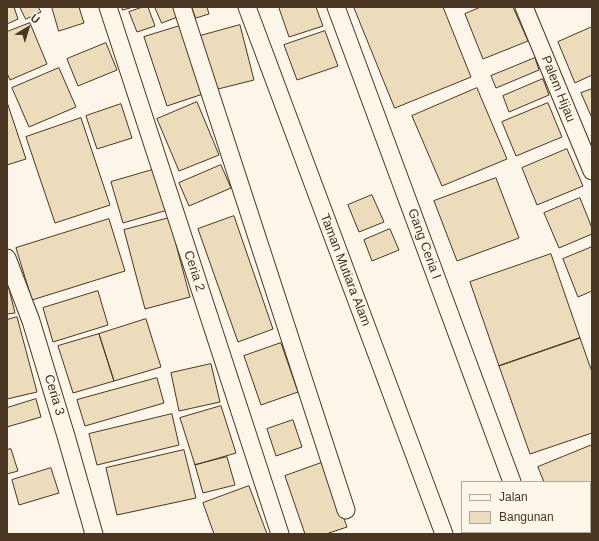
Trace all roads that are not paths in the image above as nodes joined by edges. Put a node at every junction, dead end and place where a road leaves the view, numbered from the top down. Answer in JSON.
{"nodes":[{"id":1,"x":108,"y":7,"type":"edge"},
{"id":2,"x":182,"y":7,"type":"edge"},
{"id":3,"x":247,"y":7,"type":"edge"},
{"id":4,"x":336,"y":7,"type":"edge"},
{"id":5,"x":524,"y":7,"type":"edge"},
{"id":6,"x":592,"y":171,"type":"edge"},
{"id":7,"x":7,"y":258,"type":"edge"},
{"id":8,"x":512,"y":481,"type":"edge"},
{"id":9,"x":346,"y":510,"type":"dead end"},
{"id":10,"x":94,"y":534,"type":"edge"},
{"id":11,"x":280,"y":534,"type":"edge"},
{"id":12,"x":444,"y":534,"type":"edge"}],
"edges":[{"from":1,"to":11,"type":"street","name":"Ceria 2"},
{"from":2,"to":9,"type":"street"},
{"from":3,"to":12,"type":"street","name":"Taman Mutiara Alam"},
{"from":4,"to":8,"type":"street","name":"Gang Ceria I"},
{"from":5,"to":6,"type":"street","name":"Palem Hijau"},
{"from":7,"to":10,"type":"street","name":"Ceria 3"}]}
